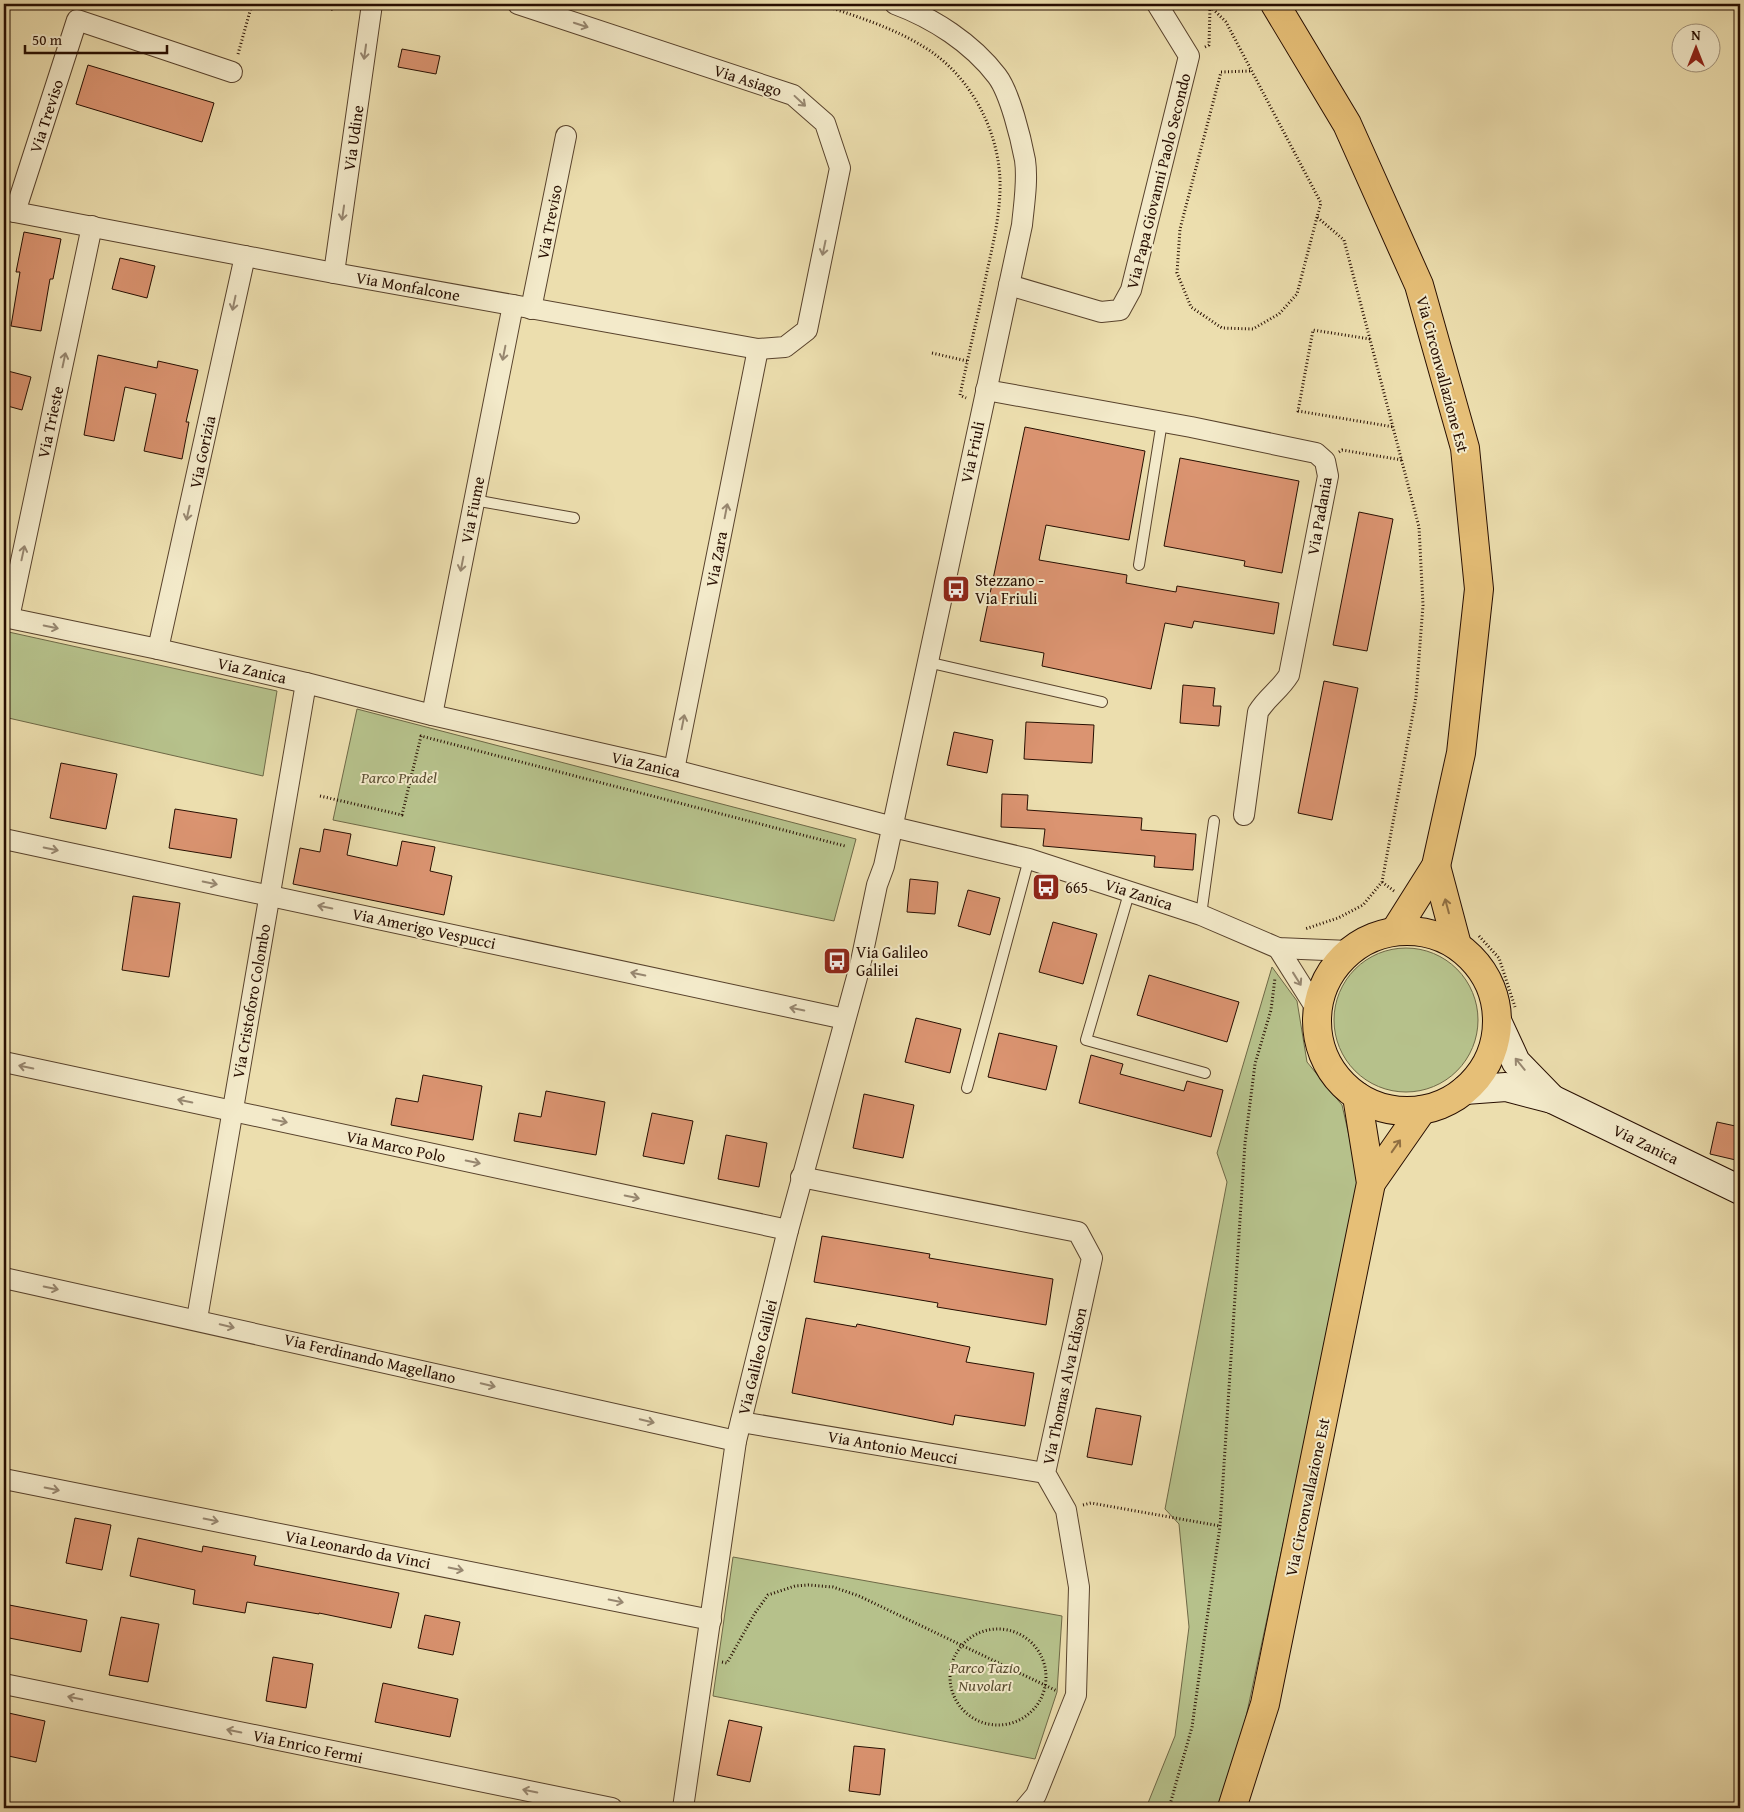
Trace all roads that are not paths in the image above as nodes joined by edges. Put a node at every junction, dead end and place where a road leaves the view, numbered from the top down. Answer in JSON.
{"nodes":[{"id":1,"x":372,"y":4,"type":"edge"},
{"id":2,"x":518,"y":4,"type":"edge"},
{"id":3,"x":895,"y":4,"type":"edge"},
{"id":4,"x":1158,"y":4,"type":"edge"},
{"id":5,"x":1275,"y":4,"type":"edge"},
{"id":6,"x":80,"y":12,"type":"edge"},
{"id":7,"x":232,"y":72,"type":"road end"},
{"id":8,"x":566,"y":136,"type":"dead end"},
{"id":9,"x":10,"y":211,"type":"edge"},
{"id":10,"x":92,"y":226,"type":"junction"},
{"id":11,"x":245,"y":256,"type":"junction"},
{"id":12,"x":334,"y":273,"type":"junction"},
{"id":13,"x":1009,"y":286,"type":"junction"},
{"id":14,"x":522,"y":307,"type":"junction"},
{"id":15,"x":807,"y":330,"type":"joint"},
{"id":16,"x":758,"y":349,"type":"junction"},
{"id":17,"x":984,"y":398,"type":"junction"},
{"id":18,"x":1162,"y":422,"type":"junction"},
{"id":19,"x":474,"y":500,"type":"junction"},
{"id":20,"x":574,"y":518,"type":"dead end"},
{"id":21,"x":1139,"y":565,"type":"dead end"},
{"id":22,"x":6,"y":617,"type":"edge"},
{"id":23,"x":158,"y":649,"type":"junction"},
{"id":24,"x":927,"y":662,"type":"junction"},
{"id":25,"x":306,"y":683,"type":"junction"},
{"id":26,"x":1102,"y":702,"type":"dead end"},
{"id":27,"x":432,"y":715,"type":"junction"},
{"id":28,"x":674,"y":770,"type":"junction"},
{"id":29,"x":1244,"y":815,"type":"dead end"},
{"id":30,"x":1214,"y":821,"type":"dead end"},
{"id":31,"x":893,"y":827,"type":"junction"},
{"id":32,"x":4,"y":839,"type":"edge"},
{"id":33,"x":1029,"y":859,"type":"junction"},
{"id":34,"x":1436,"y":866,"type":"junction"},
{"id":35,"x":1130,"y":890,"type":"junction"},
{"id":36,"x":270,"y":895,"type":"junction"},
{"id":37,"x":1201,"y":915,"type":"junction"},
{"id":38,"x":1395,"y":931,"type":"junction"},
{"id":39,"x":1466,"y":938,"type":"junction"},
{"id":40,"x":1278,"y":948,"type":"junction"},
{"id":41,"x":1349,"y":951,"type":"junction"},
{"id":42,"x":1317,"y":1010,"type":"junction"},
{"id":43,"x":1507,"y":1018,"type":"junction"},
{"id":44,"x":845,"y":1019,"type":"junction"},
{"id":45,"x":4,"y":1062,"type":"edge"},
{"id":46,"x":1205,"y":1073,"type":"dead end"},
{"id":47,"x":967,"y":1088,"type":"dead end"},
{"id":48,"x":1465,"y":1090,"type":"junction"},
{"id":49,"x":1357,"y":1096,"type":"junction"},
{"id":50,"x":1552,"y":1099,"type":"junction"},
{"id":51,"x":1422,"y":1110,"type":"junction"},
{"id":52,"x":233,"y":1111,"type":"junction"},
{"id":53,"x":801,"y":1177,"type":"junction"},
{"id":54,"x":1371,"y":1183,"type":"junction"},
{"id":55,"x":1740,"y":1190,"type":"edge"},
{"id":56,"x":788,"y":1230,"type":"junction"},
{"id":57,"x":4,"y":1278,"type":"edge"},
{"id":58,"x":197,"y":1319,"type":"junction"},
{"id":59,"x":741,"y":1422,"type":"junction"},
{"id":60,"x":736,"y":1441,"type":"junction"},
{"id":61,"x":1045,"y":1473,"type":"junction"},
{"id":62,"x":4,"y":1479,"type":"edge"},
{"id":63,"x":711,"y":1620,"type":"junction"},
{"id":64,"x":4,"y":1684,"type":"edge"},
{"id":65,"x":612,"y":1808,"type":"edge"},
{"id":66,"x":683,"y":1808,"type":"edge"},
{"id":67,"x":1025,"y":1808,"type":"edge"},
{"id":68,"x":1232,"y":1808,"type":"edge"}],
"edges":[{"from":1,"to":12,"type":"street","name":"Via Udine","one_way":true},
{"from":2,"to":15,"type":"street","name":"Via Asiago","one_way":true},
{"from":3,"to":13,"type":"street","name":"Via Friuli"},
{"from":4,"to":13,"type":"street","name":"Via Papa Giovanni Paolo Secondo"},
{"from":5,"to":34,"type":"main road","name":"Via Circonvallazione Est"},
{"from":6,"to":7,"type":"street","name":"Via Treviso"},
{"from":6,"to":9,"type":"street","name":"Via Treviso"},
{"from":8,"to":14,"type":"street","name":"Via Treviso"},
{"from":9,"to":10,"type":"street","name":"Via Monfalcone"},
{"from":10,"to":11,"type":"street","name":"Via Monfalcone"},
{"from":22,"to":10,"type":"street","name":"Via Trieste","one_way":true},
{"from":11,"to":12,"type":"street","name":"Via Monfalcone"},
{"from":11,"to":23,"type":"street","name":"Via Gorizia","one_way":true},
{"from":12,"to":14,"type":"street","name":"Via Monfalcone"},
{"from":13,"to":17,"type":"street","name":"Via Friuli"},
{"from":14,"to":16,"type":"street","name":"Via Monfalcone"},
{"from":14,"to":19,"type":"street","name":"Via Fiume","one_way":true},
{"from":15,"to":16,"type":"street","name":"Via Monfalcone"},
{"from":28,"to":16,"type":"street","name":"Via Zara","one_way":true},
{"from":17,"to":18,"type":"street","name":"Via Padania"},
{"from":17,"to":24,"type":"street","name":"Via Friuli"},
{"from":18,"to":21,"type":"lane"},
{"from":18,"to":29,"type":"street","name":"Via Padania"},
{"from":19,"to":20,"type":"lane"},
{"from":19,"to":27,"type":"street","name":"Via Fiume","one_way":true},
{"from":22,"to":23,"type":"street","name":"Via Zanica","one_way":true},
{"from":23,"to":25,"type":"street","name":"Via Zanica"},
{"from":24,"to":26,"type":"lane"},
{"from":24,"to":31,"type":"street","name":"Via Friuli"},
{"from":25,"to":27,"type":"street","name":"Via Zanica"},
{"from":25,"to":36,"type":"street","name":"Via Cristoforo Colombo"},
{"from":27,"to":28,"type":"street","name":"Via Zanica"},
{"from":28,"to":31,"type":"street","name":"Via Zanica"},
{"from":30,"to":37,"type":"lane"},
{"from":31,"to":33,"type":"street","name":"Via Zanica"},
{"from":31,"to":44,"type":"street","name":"Via Galileo Galilei"},
{"from":32,"to":36,"type":"street","name":"Via Amerigo Vespucci","one_way":true},
{"from":33,"to":35,"type":"street","name":"Via Zanica"},
{"from":33,"to":47,"type":"lane"},
{"from":34,"to":38,"type":"main road","name":"Via Circonvallazione Est"},
{"from":39,"to":34,"type":"main road","name":"Via Circonvallazione Est","one_way":true},
{"from":35,"to":37,"type":"street","name":"Via Zanica"},
{"from":35,"to":46,"type":"lane"},
{"from":44,"to":36,"type":"street","name":"Via Amerigo Vespucci","one_way":true},
{"from":36,"to":52,"type":"street","name":"Via Cristoforo Colombo"},
{"from":37,"to":40,"type":"street","name":"Via Zanica"},
{"from":38,"to":39,"type":"main road"},
{"from":38,"to":41,"type":"main road"},
{"from":39,"to":43,"type":"main road"},
{"from":40,"to":41,"type":"street","name":"Via Zanica"},
{"from":40,"to":42,"type":"street","one_way":true},
{"from":41,"to":42,"type":"main road"},
{"from":42,"to":49,"type":"main road"},
{"from":43,"to":48,"type":"main road"},
{"from":50,"to":43,"type":"street","name":"Via Zanica","one_way":true},
{"from":44,"to":53,"type":"street","name":"Via Galileo Galilei"},
{"from":52,"to":45,"type":"street","name":"Via Marco Polo","one_way":true},
{"from":48,"to":50,"type":"street","name":"Via Zanica"},
{"from":48,"to":51,"type":"main road"},
{"from":49,"to":51,"type":"main road"},
{"from":49,"to":54,"type":"main road","name":"Via Circonvallazione Est"},
{"from":50,"to":55,"type":"street","name":"Via Zanica"},
{"from":54,"to":51,"type":"main road","name":"Via Circonvallazione Est","one_way":true},
{"from":52,"to":56,"type":"street","name":"Via Marco Polo","one_way":true},
{"from":52,"to":58,"type":"street","name":"Via Cristoforo Colombo"},
{"from":53,"to":56,"type":"street","name":"Via Galileo Galilei"},
{"from":53,"to":61,"type":"street","name":"Via Thomas Alva Edison"},
{"from":54,"to":68,"type":"main road","name":"Via Circonvallazione Est"},
{"from":56,"to":59,"type":"street","name":"Via Galileo Galilei"},
{"from":57,"to":58,"type":"street","name":"Via Ferdinando Magellano","one_way":true},
{"from":58,"to":60,"type":"street","name":"Via Ferdinando Magellano","one_way":true},
{"from":59,"to":60,"type":"street","name":"Via Galileo Galilei"},
{"from":59,"to":61,"type":"street","name":"Via Antonio Meucci"},
{"from":60,"to":63,"type":"street","name":"Via Galileo Galilei"},
{"from":61,"to":67,"type":"street","name":"Via Thomas Alva Edison"},
{"from":62,"to":63,"type":"street","name":"Via Leonardo da Vinci","one_way":true},
{"from":63,"to":66,"type":"street","name":"Via Galileo Galilei"},
{"from":65,"to":64,"type":"street","name":"Via Enrico Fermi","one_way":true}]}
